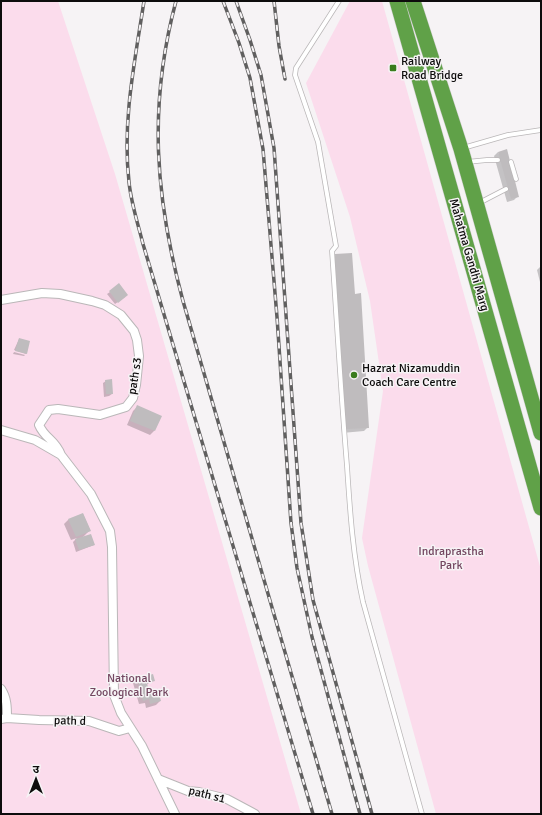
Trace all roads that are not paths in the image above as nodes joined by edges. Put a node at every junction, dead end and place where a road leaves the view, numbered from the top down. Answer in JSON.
{"nodes":[{"id":1,"x":339,"y":1,"type":"edge"},
{"id":2,"x":397,"y":1,"type":"edge"},
{"id":3,"x":413,"y":1,"type":"edge"},
{"id":4,"x":541,"y":130,"type":"edge"},
{"id":5,"x":463,"y":156,"type":"junction"},
{"id":6,"x":498,"y":160,"type":"dead end"},
{"id":7,"x":512,"y":162,"type":"dead end"},
{"id":8,"x":516,"y":179,"type":"dead end"},
{"id":9,"x":506,"y":189,"type":"dead end"},
{"id":10,"x":476,"y":204,"type":"junction"},
{"id":11,"x":1,"y":300,"type":"edge"},
{"id":12,"x":1,"y":430,"type":"edge"},
{"id":13,"x":541,"y":433,"type":"edge"},
{"id":14,"x":61,"y":455,"type":"junction"},
{"id":15,"x":541,"y":508,"type":"edge"},
{"id":16,"x":1,"y":689,"type":"edge"},
{"id":17,"x":4,"y":718,"type":"edge"},
{"id":18,"x":130,"y":728,"type":"junction"},
{"id":19,"x":158,"y":779,"type":"junction"},
{"id":20,"x":175,"y":814,"type":"edge"},
{"id":21,"x":255,"y":814,"type":"edge"},
{"id":22,"x":422,"y":814,"type":"edge"}],
"edges":[{"from":1,"to":22,"type":"lane"},
{"from":2,"to":15,"type":"highway","name":"Mahatma Gandhi Marg"},
{"from":3,"to":5,"type":"highway","name":"Mahatma Gandhi Marg"},
{"from":4,"to":5,"type":"lane"},
{"from":5,"to":6,"type":"lane"},
{"from":5,"to":10,"type":"highway","name":"Mahatma Gandhi Marg"},
{"from":7,"to":8,"type":"lane"},
{"from":9,"to":10,"type":"lane"},
{"from":10,"to":13,"type":"highway","name":"Mahatma Gandhi Marg"},
{"from":11,"to":14,"type":"street","name":"path s3"},
{"from":12,"to":14,"type":"street"},
{"from":14,"to":18,"type":"street"},
{"from":16,"to":17,"type":"street"},
{"from":17,"to":18,"type":"street","name":"path d"},
{"from":18,"to":19,"type":"street"},
{"from":19,"to":20,"type":"street"},
{"from":19,"to":21,"type":"street","name":"path s1"}]}
